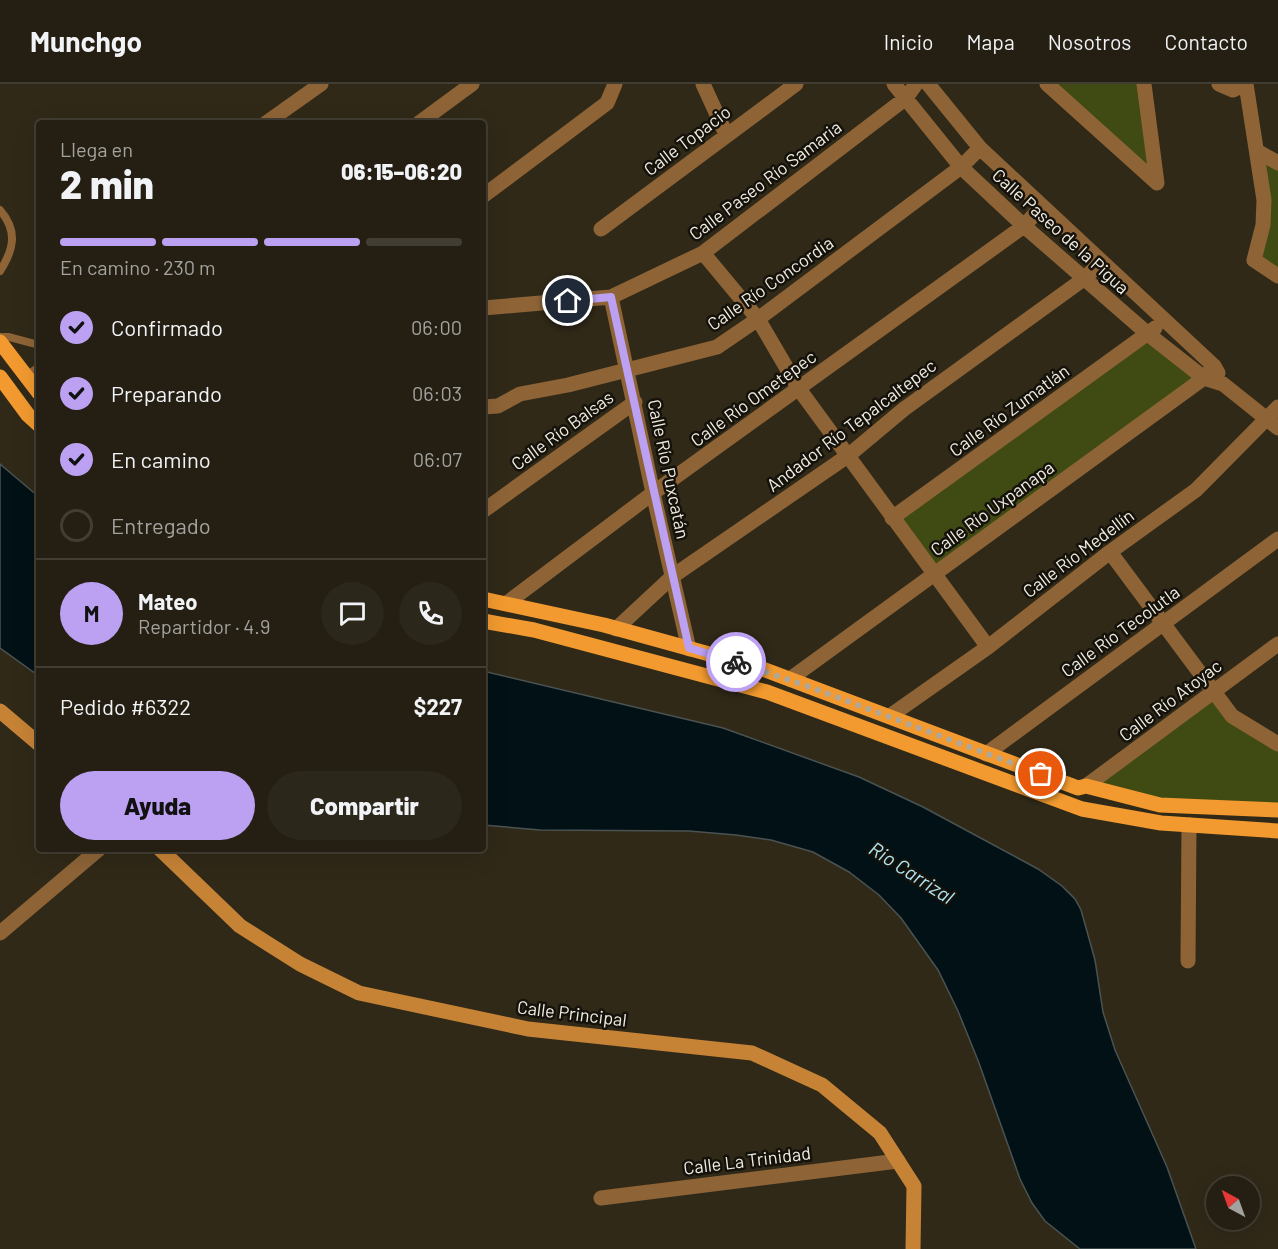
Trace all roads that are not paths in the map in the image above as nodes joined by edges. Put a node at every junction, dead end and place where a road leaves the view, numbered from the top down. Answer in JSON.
{"nodes":[{"id":1,"x":321,"y":84,"type":"edge"},
{"id":2,"x":472,"y":84,"type":"edge"},
{"id":3,"x":615,"y":84,"type":"edge"},
{"id":4,"x":703,"y":84,"type":"edge"},
{"id":5,"x":796,"y":84,"type":"edge"},
{"id":6,"x":894,"y":84,"type":"edge"},
{"id":7,"x":916,"y":84,"type":"edge"},
{"id":8,"x":928,"y":84,"type":"edge"},
{"id":9,"x":1047,"y":84,"type":"edge"},
{"id":10,"x":1144,"y":84,"type":"edge"},
{"id":11,"x":1219,"y":84,"type":"edge"},
{"id":12,"x":1245,"y":84,"type":"edge"},
{"id":13,"x":452,"y":91,"type":"edge"},
{"id":14,"x":906,"y":99,"type":"junction"},
{"id":15,"x":270,"y":120,"type":"edge"},
{"id":16,"x":422,"y":120,"type":"edge"},
{"id":17,"x":726,"y":134,"type":"junction"},
{"id":18,"x":980,"y":148,"type":"junction"},
{"id":19,"x":1257,"y":151,"type":"junction"},
{"id":20,"x":1278,"y":163,"type":"edge"},
{"id":21,"x":962,"y":167,"type":"junction"},
{"id":22,"x":486,"y":194,"type":"edge"},
{"id":23,"x":1041,"y":207,"type":"junction"},
{"id":24,"x":0,"y":210,"type":"edge"},
{"id":25,"x":1024,"y":226,"type":"junction"},
{"id":26,"x":601,"y":229,"type":"dead end"},
{"id":27,"x":703,"y":253,"type":"junction"},
{"id":28,"x":1101,"y":262,"type":"junction"},
{"id":29,"x":0,"y":271,"type":"edge"},
{"id":30,"x":1278,"y":276,"type":"edge"},
{"id":31,"x":1085,"y":278,"type":"junction"},
{"id":32,"x":611,"y":297,"type":"junction"},
{"id":33,"x":486,"y":308,"type":"edge"},
{"id":34,"x":758,"y":319,"type":"junction"},
{"id":35,"x":1164,"y":319,"type":"junction"},
{"id":36,"x":1148,"y":334,"type":"junction"},
{"id":37,"x":0,"y":337,"type":"edge"},
{"id":38,"x":0,"y":342,"type":"edge"},
{"id":39,"x":36,"y":344,"type":"edge"},
{"id":40,"x":1214,"y":366,"type":"junction"},
{"id":41,"x":36,"y":369,"type":"edge"},
{"id":42,"x":627,"y":370,"type":"junction"},
{"id":43,"x":26,"y":376,"type":"junction"},
{"id":44,"x":0,"y":377,"type":"edge"},
{"id":45,"x":1203,"y":378,"type":"junction"},
{"id":46,"x":1223,"y":384,"type":"junction"},
{"id":47,"x":36,"y":389,"type":"edge"},
{"id":48,"x":799,"y":389,"type":"junction"},
{"id":49,"x":635,"y":402,"type":"junction"},
{"id":50,"x":490,"y":406,"type":"edge"},
{"id":51,"x":1278,"y":407,"type":"edge"},
{"id":52,"x":36,"y":422,"type":"edge"},
{"id":53,"x":1272,"y":424,"type":"edge"},
{"id":54,"x":849,"y":456,"type":"junction"},
{"id":55,"x":653,"y":494,"type":"junction"},
{"id":56,"x":486,"y":509,"type":"edge"},
{"id":57,"x":892,"y":518,"type":"junction"},
{"id":58,"x":1278,"y":539,"type":"edge"},
{"id":59,"x":1110,"y":552,"type":"junction"},
{"id":60,"x":934,"y":575,"type":"junction"},
{"id":61,"x":673,"y":576,"type":"junction"},
{"id":62,"x":486,"y":600,"type":"edge"},
{"id":63,"x":507,"y":603,"type":"junction"},
{"id":64,"x":486,"y":622,"type":"edge"},
{"id":65,"x":1165,"y":623,"type":"junction"},
{"id":66,"x":616,"y":629,"type":"junction"},
{"id":67,"x":1278,"y":644,"type":"edge"},
{"id":68,"x":988,"y":647,"type":"junction"},
{"id":69,"x":689,"y":648,"type":"junction"},
{"id":70,"x":790,"y":679,"type":"junction"},
{"id":71,"x":1214,"y":691,"type":"junction"},
{"id":72,"x":0,"y":711,"type":"edge"},
{"id":73,"x":890,"y":716,"type":"junction"},
{"id":74,"x":36,"y":741,"type":"edge"},
{"id":75,"x":1278,"y":744,"type":"edge"},
{"id":76,"x":986,"y":754,"type":"junction"},
{"id":77,"x":1086,"y":786,"type":"junction"},
{"id":78,"x":1278,"y":810,"type":"edge"},
{"id":79,"x":1189,"y":825,"type":"junction"},
{"id":80,"x":1278,"y":831,"type":"edge"},
{"id":81,"x":95,"y":852,"type":"edge"},
{"id":82,"x":163,"y":852,"type":"edge"},
{"id":83,"x":0,"y":933,"type":"edge"},
{"id":84,"x":1188,"y":961,"type":"dead end"},
{"id":85,"x":898,"y":1161,"type":"junction"},
{"id":86,"x":601,"y":1198,"type":"dead end"},
{"id":87,"x":913,"y":1249,"type":"edge"}],
"edges":[{"from":1,"to":15,"type":"street"},
{"from":2,"to":13,"type":"street"},
{"from":3,"to":22,"type":"street"},
{"from":4,"to":17,"type":"street"},
{"from":5,"to":17,"type":"street","name":"Calle Topacio"},
{"from":6,"to":14,"type":"street","name":"Calle Paseo de la Pigua"},
{"from":7,"to":14,"type":"street","name":"Calle Paseo Río Samaria"},
{"from":8,"to":18,"type":"street","name":"Calle Paseo de la Pigua"},
{"from":9,"to":10,"type":"street"},
{"from":11,"to":12,"type":"street"},
{"from":12,"to":19,"type":"street"},
{"from":13,"to":16,"type":"street"},
{"from":14,"to":21,"type":"street","name":"Calle Paseo de la Pigua"},
{"from":14,"to":27,"type":"street","name":"Calle Paseo Río Samaria"},
{"from":17,"to":26,"type":"street","name":"Calle Topacio"},
{"from":18,"to":21,"type":"street","name":"Calle Río Concordia"},
{"from":18,"to":23,"type":"street","name":"Calle Paseo de la Pigua"},
{"from":19,"to":20,"type":"street"},
{"from":19,"to":30,"type":"street"},
{"from":21,"to":25,"type":"street","name":"Calle Paseo de la Pigua"},
{"from":21,"to":34,"type":"street","name":"Calle Río Concordia"},
{"from":23,"to":25,"type":"street","name":"Calle Río Ometepec"},
{"from":23,"to":28,"type":"street","name":"Calle Paseo de la Pigua"},
{"from":24,"to":29,"type":"lane"},
{"from":25,"to":31,"type":"street","name":"Calle Paseo de la Pigua"},
{"from":25,"to":48,"type":"street","name":"Calle Río Ometepec"},
{"from":27,"to":32,"type":"street","name":"Calle Paseo Río Samaria"},
{"from":27,"to":34,"type":"street"},
{"from":28,"to":31,"type":"street","name":"Andador Río Tepalcaltepec"},
{"from":28,"to":35,"type":"street","name":"Calle Paseo de la Pigua"},
{"from":31,"to":36,"type":"street","name":"Calle Paseo de la Pigua"},
{"from":31,"to":54,"type":"street","name":"Andador Río Tepalcaltepec"},
{"from":32,"to":33,"type":"street","name":"Calle Paseo Río Samaria"},
{"from":32,"to":42,"type":"street","name":"Calle Río Puxcatán"},
{"from":34,"to":42,"type":"street","name":"Calle Río Concordia"},
{"from":34,"to":48,"type":"street"},
{"from":35,"to":36,"type":"street","name":"Calle Río Zumatlán"},
{"from":35,"to":40,"type":"street","name":"Calle Paseo de la Pigua"},
{"from":36,"to":45,"type":"street","name":"Calle Paseo de la Pigua"},
{"from":36,"to":57,"type":"street","name":"Calle Río Zumatlán"},
{"from":37,"to":39,"type":"lane"},
{"from":38,"to":43,"type":"main road"},
{"from":40,"to":45,"type":"street","name":"Calle Río Uxpanapa"},
{"from":40,"to":46,"type":"street","name":"Calle Paseo de la Pigua"},
{"from":41,"to":43,"type":"lane"},
{"from":42,"to":49,"type":"street","name":"Calle Río Puxcatán"},
{"from":42,"to":50,"type":"street","name":"Calle Río Concordia"},
{"from":43,"to":47,"type":"main road"},
{"from":44,"to":52,"type":"main road"},
{"from":45,"to":46,"type":"street","name":"Calle Paseo de la Pigua"},
{"from":45,"to":60,"type":"street","name":"Calle Río Uxpanapa"},
{"from":46,"to":53,"type":"street","name":"Calle Paseo de la Pigua"},
{"from":48,"to":54,"type":"street"},
{"from":48,"to":55,"type":"street","name":"Calle Río Ometepec"},
{"from":49,"to":55,"type":"street","name":"Calle Río Puxcatán"},
{"from":49,"to":56,"type":"street","name":"Calle Río Balsas"},
{"from":51,"to":53,"type":"street","name":"Calle Río Medellín"},
{"from":53,"to":59,"type":"street","name":"Calle Río Medellín"},
{"from":54,"to":57,"type":"street"},
{"from":54,"to":61,"type":"street","name":"Andador Río Tepalcaltepec"},
{"from":55,"to":61,"type":"street","name":"Calle Río Puxcatán"},
{"from":55,"to":63,"type":"street","name":"Calle Río Ometepec"},
{"from":57,"to":60,"type":"street"},
{"from":58,"to":65,"type":"street","name":"Calle Río Tecolutla"},
{"from":59,"to":65,"type":"street"},
{"from":59,"to":68,"type":"street","name":"Calle Río Medellín"},
{"from":60,"to":68,"type":"street"},
{"from":60,"to":70,"type":"street","name":"Calle Río Uxpanapa"},
{"from":61,"to":66,"type":"street","name":"Andador Río Tepalcaltepec"},
{"from":61,"to":69,"type":"street","name":"Calle Río Puxcatán"},
{"from":62,"to":63,"type":"main road"},
{"from":63,"to":66,"type":"main road"},
{"from":64,"to":79,"type":"main road"},
{"from":65,"to":71,"type":"street"},
{"from":65,"to":76,"type":"street","name":"Calle Río Tecolutla"},
{"from":66,"to":69,"type":"main road"},
{"from":67,"to":71,"type":"street","name":"Calle Río Atoyac"},
{"from":68,"to":73,"type":"street","name":"Calle Río Medellín"},
{"from":69,"to":70,"type":"main road"},
{"from":70,"to":73,"type":"main road"},
{"from":71,"to":75,"type":"street"},
{"from":71,"to":77,"type":"street","name":"Calle Río Atoyac"},
{"from":72,"to":74,"type":"main road"},
{"from":73,"to":76,"type":"main road"},
{"from":76,"to":77,"type":"main road"},
{"from":77,"to":78,"type":"main road"},
{"from":79,"to":80,"type":"main road"},
{"from":79,"to":84,"type":"street"},
{"from":81,"to":83,"type":"street"},
{"from":82,"to":85,"type":"main road","name":"Calle Principal"},
{"from":85,"to":86,"type":"street","name":"Calle La Trinidad"},
{"from":85,"to":87,"type":"main road","name":"Calle Principal"}]}
